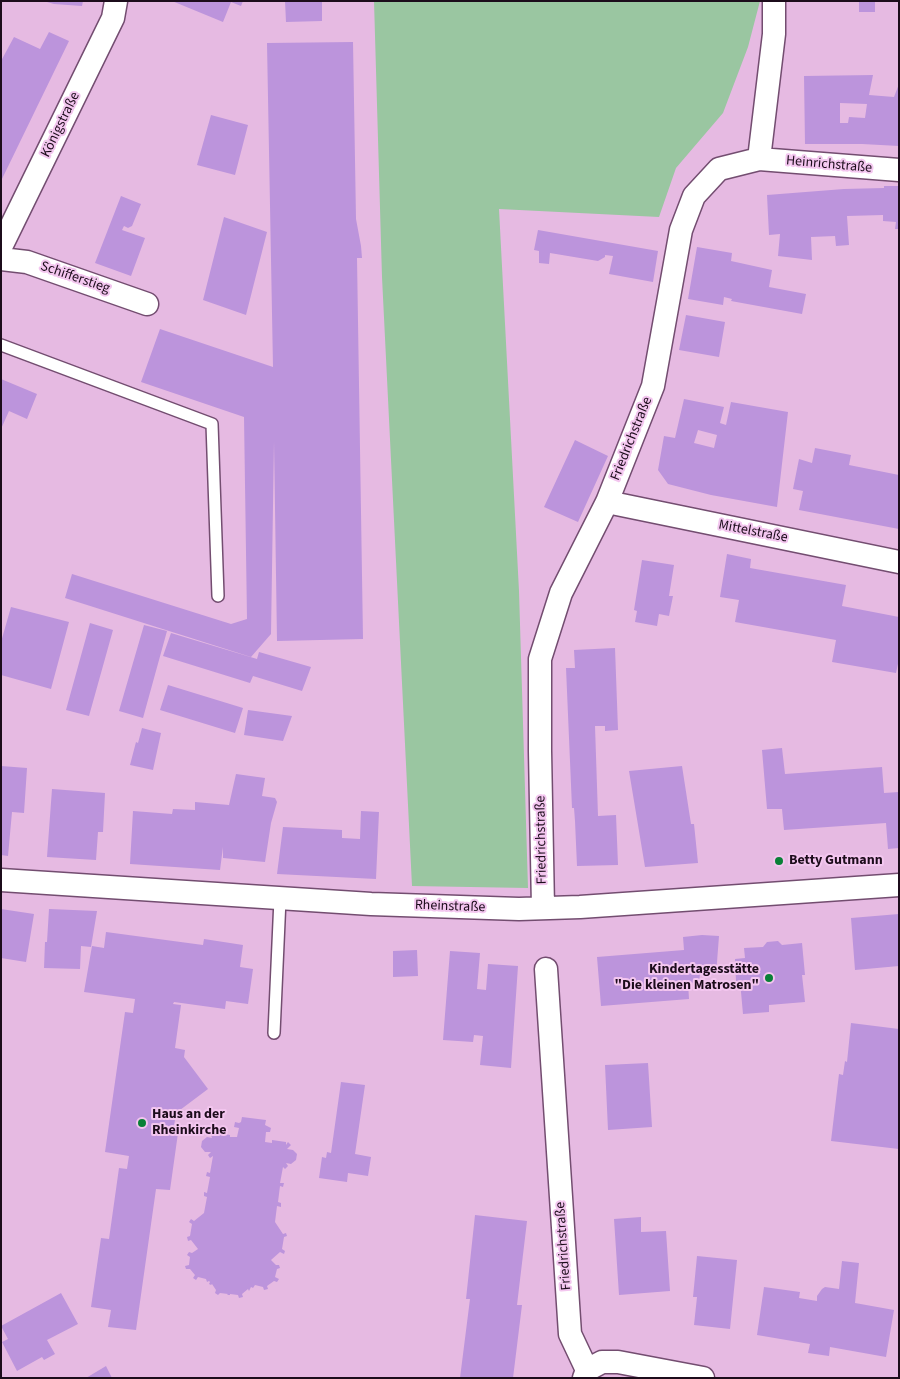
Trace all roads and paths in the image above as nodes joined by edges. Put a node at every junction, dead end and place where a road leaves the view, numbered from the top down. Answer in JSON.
{"nodes":[{"id":1,"x":116,"y":1,"type":"edge"},
{"id":2,"x":774,"y":1,"type":"edge"},
{"id":3,"x":759,"y":159,"type":"junction"},
{"id":4,"x":899,"y":170,"type":"edge"},
{"id":5,"x":1,"y":247,"type":"edge"},
{"id":6,"x":1,"y":259,"type":"edge"},
{"id":7,"x":147,"y":304,"type":"dead end"},
{"id":8,"x":1,"y":345,"type":"edge"},
{"id":9,"x":607,"y":502,"type":"junction"},
{"id":10,"x":899,"y":562,"type":"edge"},
{"id":11,"x":218,"y":596,"type":"dead end"},
{"id":12,"x":1,"y":880,"type":"edge"},
{"id":13,"x":899,"y":885,"type":"edge"},
{"id":14,"x":280,"y":899,"type":"junction"},
{"id":15,"x":544,"y":908,"type":"junction"},
{"id":16,"x":546,"y":969,"type":"dead end"},
{"id":17,"x":274,"y":1033,"type":"dead end"},
{"id":18,"x":585,"y":1374,"type":"edge"},
{"id":19,"x":703,"y":1378,"type":"edge"}],
"edges":[{"from":1,"to":5,"type":"street","name":"Königstraße"},
{"from":2,"to":3,"type":"street"},
{"from":3,"to":4,"type":"street","name":"Heinrichstraße"},
{"from":3,"to":9,"type":"street","name":"Friedrichstraße"},
{"from":6,"to":7,"type":"street","name":"Schifferstieg"},
{"from":8,"to":11,"type":"lane"},
{"from":9,"to":10,"type":"street","name":"Mittelstraße"},
{"from":9,"to":15,"type":"street","name":"Friedrichstraße"},
{"from":12,"to":14,"type":"street","name":"Rheinstraße"},
{"from":13,"to":15,"type":"street","name":"Rheinstraße"},
{"from":14,"to":15,"type":"street","name":"Rheinstraße"},
{"from":14,"to":17,"type":"lane"},
{"from":16,"to":18,"type":"street","name":"Friedrichstraße"},
{"from":18,"to":19,"type":"street"}]}
